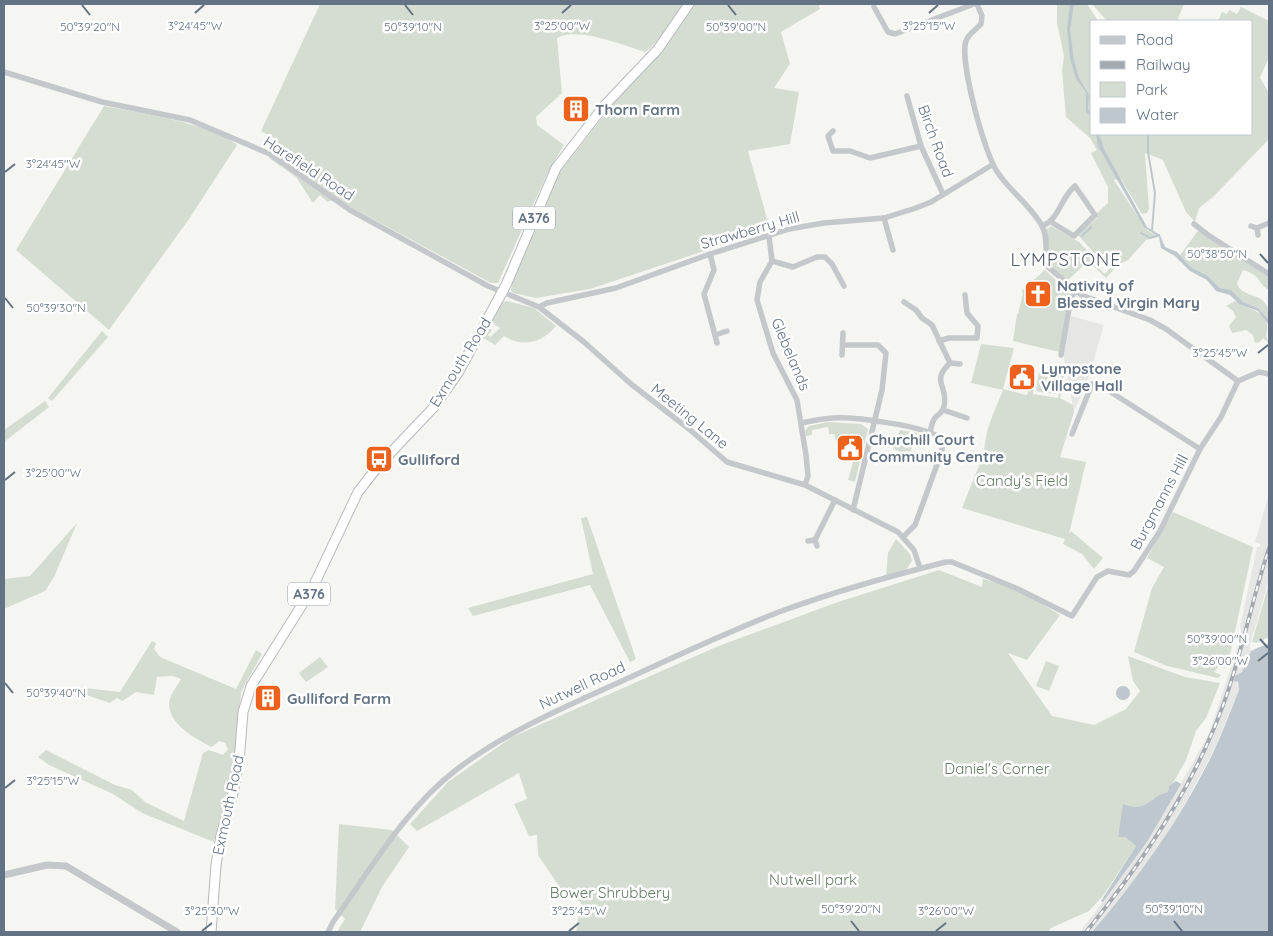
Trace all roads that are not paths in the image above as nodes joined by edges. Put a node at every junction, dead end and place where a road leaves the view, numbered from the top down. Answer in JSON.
{"nodes":[{"id":1,"x":689,"y":4,"type":"edge"},
{"id":2,"x":975,"y":4,"type":"edge"},
{"id":3,"x":874,"y":7,"type":"dead end"},
{"id":4,"x":4,"y":72,"type":"edge"},
{"id":5,"x":907,"y":96,"type":"dead end"},
{"id":6,"x":833,"y":131,"type":"dead end"},
{"id":7,"x":921,"y":146,"type":"junction"},
{"id":8,"x":992,"y":165,"type":"junction"},
{"id":9,"x":943,"y":194,"type":"junction"},
{"id":10,"x":884,"y":218,"type":"junction"},
{"id":11,"x":1051,"y":222,"type":"junction"},
{"id":12,"x":1269,"y":222,"type":"edge"},
{"id":13,"x":1194,"y":224,"type":"dead end"},
{"id":14,"x":1042,"y":226,"type":"junction"},
{"id":15,"x":1255,"y":229,"type":"dead end"},
{"id":16,"x":769,"y":236,"type":"junction"},
{"id":17,"x":893,"y":250,"type":"dead end"},
{"id":18,"x":710,"y":254,"type":"junction"},
{"id":19,"x":772,"y":261,"type":"junction"},
{"id":20,"x":1269,"y":274,"type":"edge"},
{"id":21,"x":844,"y":286,"type":"dead end"},
{"id":22,"x":501,"y":292,"type":"junction"},
{"id":23,"x":1075,"y":292,"type":"junction"},
{"id":24,"x":966,"y":295,"type":"dead end"},
{"id":25,"x":904,"y":302,"type":"dead end"},
{"id":26,"x":539,"y":307,"type":"junction"},
{"id":27,"x":726,"y":331,"type":"dead end"},
{"id":28,"x":843,"y":333,"type":"dead end"},
{"id":29,"x":715,"y":335,"type":"junction"},
{"id":30,"x":939,"y":341,"type":"junction"},
{"id":31,"x":717,"y":343,"type":"dead end"},
{"id":32,"x":843,"y":345,"type":"junction"},
{"id":33,"x":842,"y":355,"type":"dead end"},
{"id":34,"x":1061,"y":355,"type":"dead end"},
{"id":35,"x":950,"y":363,"type":"junction"},
{"id":36,"x":960,"y":364,"type":"dead end"},
{"id":37,"x":1269,"y":374,"type":"edge"},
{"id":38,"x":1238,"y":381,"type":"junction"},
{"id":39,"x":943,"y":410,"type":"junction"},
{"id":40,"x":967,"y":418,"type":"dead end"},
{"id":41,"x":875,"y":422,"type":"junction"},
{"id":42,"x":801,"y":423,"type":"junction"},
{"id":43,"x":930,"y":433,"type":"junction"},
{"id":44,"x":1072,"y":434,"type":"dead end"},
{"id":45,"x":1200,"y":449,"type":"junction"},
{"id":46,"x":806,"y":485,"type":"junction"},
{"id":47,"x":834,"y":500,"type":"junction"},
{"id":48,"x":853,"y":510,"type":"junction"},
{"id":49,"x":903,"y":538,"type":"junction"},
{"id":50,"x":813,"y":542,"type":"dead end"},
{"id":51,"x":920,"y":568,"type":"junction"},
{"id":52,"x":4,"y":875,"type":"edge"},
{"id":53,"x":177,"y":932,"type":"edge"},
{"id":54,"x":211,"y":932,"type":"edge"},
{"id":55,"x":328,"y":932,"type":"edge"}],
"edges":[{"from":1,"to":22,"type":"highway","name":"Exmouth Road","number":"A376"},
{"from":2,"to":3,"type":"street"},
{"from":2,"to":8,"type":"street"},
{"from":4,"to":22,"type":"street","name":"Harefield Road"},
{"from":5,"to":7,"type":"street","name":"Birch Road"},
{"from":6,"to":7,"type":"street"},
{"from":7,"to":9,"type":"street","name":"Birch Road"},
{"from":8,"to":9,"type":"street","name":"Strawberry Hill"},
{"from":8,"to":14,"type":"street"},
{"from":9,"to":10,"type":"street","name":"Strawberry Hill"},
{"from":10,"to":16,"type":"street","name":"Strawberry Hill"},
{"from":10,"to":17,"type":"street"},
{"from":11,"to":11,"type":"street"},
{"from":11,"to":14,"type":"street"},
{"from":12,"to":15,"type":"street"},
{"from":13,"to":20,"type":"street"},
{"from":14,"to":23,"type":"street"},
{"from":16,"to":18,"type":"street","name":"Strawberry Hill"},
{"from":16,"to":19,"type":"street"},
{"from":18,"to":26,"type":"street","name":"Strawberry Hill"},
{"from":18,"to":29,"type":"street"},
{"from":19,"to":21,"type":"street"},
{"from":19,"to":42,"type":"street","name":"Glebelands"},
{"from":22,"to":26,"type":"street","name":"Meeting Lane"},
{"from":22,"to":54,"type":"highway","name":"Exmouth Road","number":"A376"},
{"from":23,"to":34,"type":"street"},
{"from":23,"to":38,"type":"street"},
{"from":24,"to":30,"type":"street"},
{"from":25,"to":30,"type":"street"},
{"from":26,"to":46,"type":"street","name":"Meeting Lane"},
{"from":27,"to":29,"type":"street"},
{"from":28,"to":32,"type":"street"},
{"from":29,"to":31,"type":"street"},
{"from":30,"to":35,"type":"street"},
{"from":32,"to":33,"type":"street"},
{"from":32,"to":41,"type":"street"},
{"from":35,"to":36,"type":"street"},
{"from":35,"to":39,"type":"street"},
{"from":37,"to":38,"type":"street"},
{"from":38,"to":45,"type":"street","name":"Burgmanns Hill"},
{"from":39,"to":40,"type":"street"},
{"from":39,"to":43,"type":"street"},
{"from":41,"to":42,"type":"street"},
{"from":41,"to":43,"type":"street"},
{"from":41,"to":48,"type":"street"},
{"from":42,"to":46,"type":"street","name":"Glebelands"},
{"from":43,"to":49,"type":"street"},
{"from":44,"to":45,"type":"street"},
{"from":45,"to":51,"type":"street","name":"Burgmanns Hill"},
{"from":46,"to":47,"type":"street","name":"Meeting Lane"},
{"from":47,"to":48,"type":"street","name":"Meeting Lane"},
{"from":47,"to":50,"type":"street"},
{"from":48,"to":49,"type":"street","name":"Meeting Lane"},
{"from":49,"to":51,"type":"street","name":"Meeting Lane"},
{"from":51,"to":55,"type":"street","name":"Nutwell Road"},
{"from":52,"to":53,"type":"street"}]}
